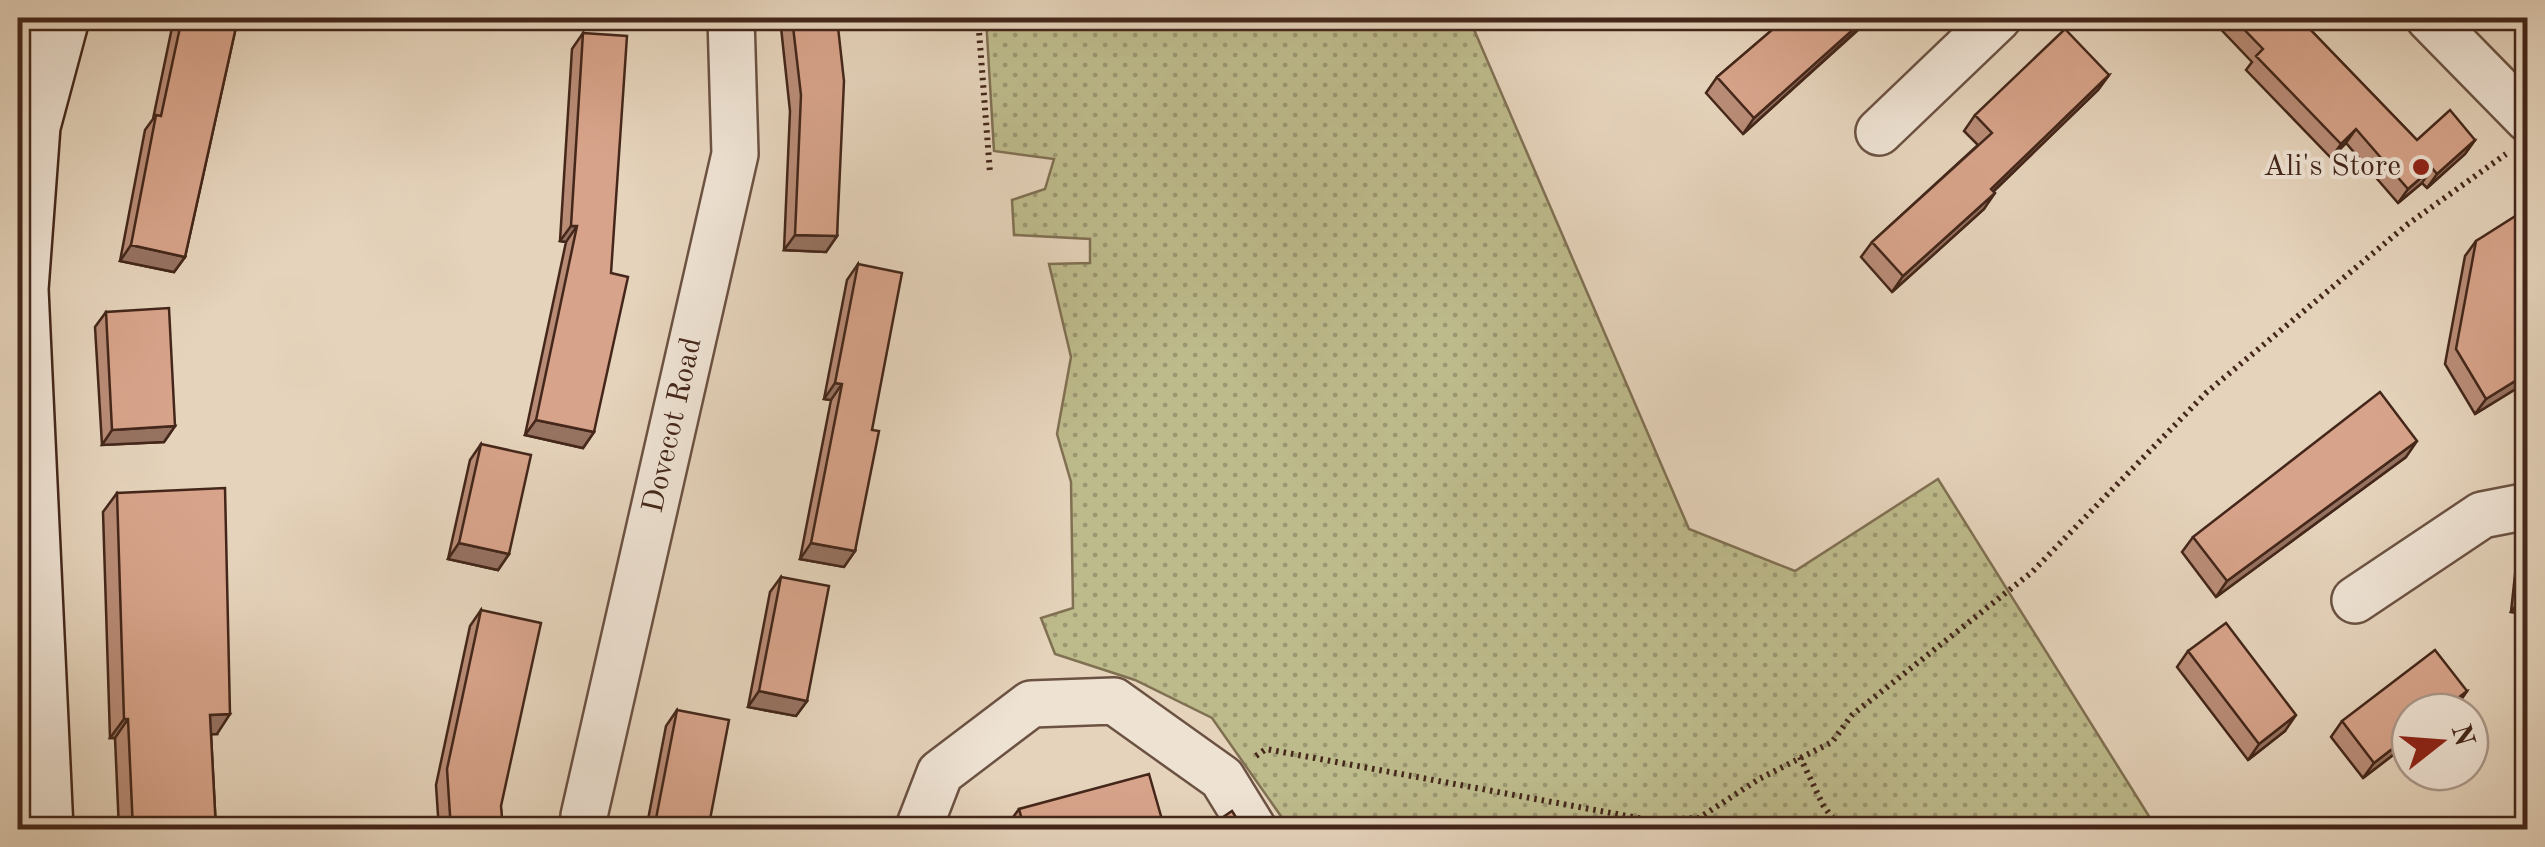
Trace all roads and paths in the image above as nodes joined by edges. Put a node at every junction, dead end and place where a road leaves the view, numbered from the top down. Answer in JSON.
{"nodes":[{"id":1,"x":61,"y":18,"type":"edge"},
{"id":2,"x":731,"y":18,"type":"edge"},
{"id":3,"x":978,"y":18,"type":"edge"},
{"id":4,"x":1998,"y":18,"type":"edge"},
{"id":5,"x":2430,"y":18,"type":"edge"},
{"id":6,"x":1879,"y":132,"type":"dead end"},
{"id":7,"x":2520,"y":134,"type":"edge"},
{"id":8,"x":990,"y":173,"type":"dead end"},
{"id":9,"x":2528,"y":506,"type":"edge"},
{"id":10,"x":2355,"y":600,"type":"dead end"},
{"id":11,"x":1800,"y":757,"type":"junction"},
{"id":12,"x":1222,"y":778,"type":"junction"},
{"id":13,"x":45,"y":830,"type":"edge"},
{"id":14,"x":586,"y":830,"type":"edge"},
{"id":15,"x":918,"y":830,"type":"edge"},
{"id":16,"x":1254,"y":830,"type":"edge"},
{"id":17,"x":1841,"y":830,"type":"edge"}],
"edges":[{"from":1,"to":13,"type":"main road"},
{"from":2,"to":14,"type":"street","name":"Dovecot Road"},
{"from":3,"to":8,"type":"path"},
{"from":4,"to":6,"type":"street"},
{"from":5,"to":7,"type":"street"},
{"from":7,"to":11,"type":"path"},
{"from":9,"to":10,"type":"street"},
{"from":11,"to":12,"type":"path"},
{"from":11,"to":17,"type":"path"},
{"from":12,"to":15,"type":"street"},
{"from":12,"to":16,"type":"street"}]}
